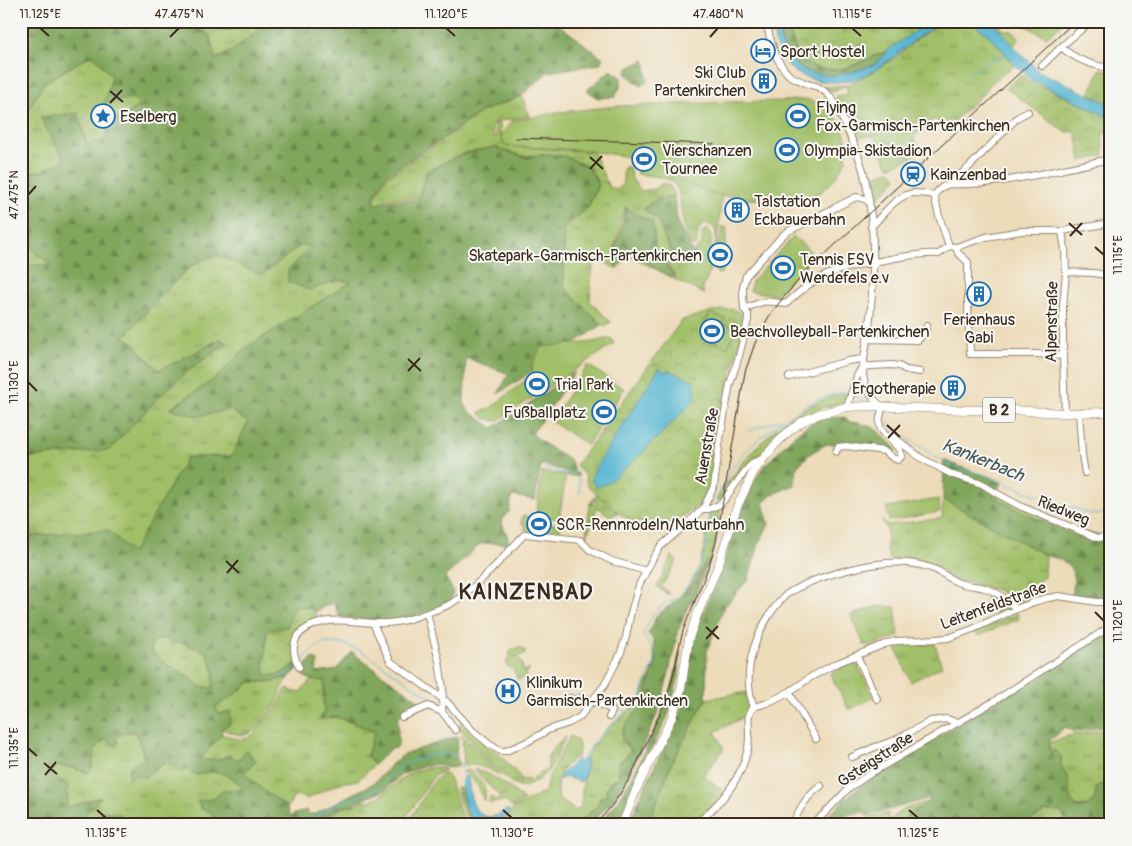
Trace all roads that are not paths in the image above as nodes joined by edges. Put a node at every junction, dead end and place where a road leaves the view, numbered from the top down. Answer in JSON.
{"nodes":[{"id":1,"x":766,"y":21,"type":"edge"},
{"id":2,"x":1091,"y":21,"type":"edge"},
{"id":3,"x":1102,"y":21,"type":"edge"},
{"id":4,"x":1111,"y":23,"type":"edge"},
{"id":5,"x":1061,"y":48,"type":"junction"},
{"id":6,"x":1042,"y":66,"type":"dead end"},
{"id":7,"x":1111,"y":68,"type":"edge"},
{"id":8,"x":1028,"y":112,"type":"dead end"},
{"id":9,"x":1111,"y":160,"type":"edge"},
{"id":10,"x":961,"y":174,"type":"junction"},
{"id":11,"x":950,"y":184,"type":"junction"},
{"id":12,"x":968,"y":184,"type":"junction"},
{"id":13,"x":934,"y":196,"type":"junction"},
{"id":14,"x":868,"y":201,"type":"junction"},
{"id":15,"x":1111,"y":223,"type":"edge"},
{"id":16,"x":872,"y":228,"type":"junction"},
{"id":17,"x":1062,"y":231,"type":"junction"},
{"id":18,"x":953,"y":246,"type":"junction"},
{"id":19,"x":873,"y":262,"type":"junction"},
{"id":20,"x":1066,"y":272,"type":"junction"},
{"id":21,"x":1111,"y":276,"type":"edge"},
{"id":22,"x":744,"y":309,"type":"junction"},
{"id":23,"x":926,"y":325,"type":"dead end"},
{"id":24,"x":867,"y":339,"type":"junction"},
{"id":25,"x":1063,"y":356,"type":"junction"},
{"id":26,"x":863,"y":359,"type":"junction"},
{"id":27,"x":862,"y":367,"type":"junction"},
{"id":28,"x":920,"y":372,"type":"dead end"},
{"id":29,"x":789,"y":377,"type":"dead end"},
{"id":30,"x":847,"y":407,"type":"junction"},
{"id":31,"x":882,"y":410,"type":"junction"},
{"id":32,"x":1111,"y":412,"type":"edge"},
{"id":33,"x":1065,"y":413,"type":"junction"},
{"id":34,"x":1079,"y":413,"type":"junction"},
{"id":35,"x":880,"y":425,"type":"junction"},
{"id":36,"x":836,"y":452,"type":"dead end"},
{"id":37,"x":764,"y":458,"type":"junction"},
{"id":38,"x":1085,"y":473,"type":"dead end"},
{"id":39,"x":706,"y":509,"type":"junction"},
{"id":40,"x":1111,"y":536,"type":"edge"},
{"id":41,"x":646,"y":571,"type":"junction"},
{"id":42,"x":1111,"y":602,"type":"edge"},
{"id":43,"x":1016,"y":609,"type":"junction"},
{"id":44,"x":427,"y":613,"type":"junction"},
{"id":45,"x":373,"y":623,"type":"junction"},
{"id":46,"x":1111,"y":626,"type":"edge"},
{"id":47,"x":857,"y":656,"type":"junction"},
{"id":48,"x":299,"y":666,"type":"dead end"},
{"id":49,"x":789,"y":692,"type":"junction"},
{"id":50,"x":570,"y":698,"type":"dead end"},
{"id":51,"x":877,"y":699,"type":"dead end"},
{"id":52,"x":590,"y":702,"type":"junction"},
{"id":53,"x":442,"y":705,"type":"junction"},
{"id":54,"x":754,"y":707,"type":"junction"},
{"id":55,"x":402,"y":717,"type":"dead end"},
{"id":56,"x":609,"y":717,"type":"dead end"},
{"id":57,"x":958,"y":724,"type":"junction"},
{"id":58,"x":455,"y":730,"type":"dead end"},
{"id":59,"x":816,"y":739,"type":"dead end"},
{"id":60,"x":852,"y":757,"type":"dead end"},
{"id":61,"x":821,"y":786,"type":"dead end"},
{"id":62,"x":622,"y":825,"type":"edge"},
{"id":63,"x":695,"y":825,"type":"edge"},
{"id":64,"x":793,"y":825,"type":"edge"},
{"id":65,"x":812,"y":825,"type":"edge"}],
"edges":[{"from":1,"to":14,"type":"street"},
{"from":2,"to":5,"type":"street"},
{"from":3,"to":4,"type":"street"},
{"from":5,"to":6,"type":"street"},
{"from":5,"to":7,"type":"street"},
{"from":8,"to":10,"type":"street"},
{"from":9,"to":12,"type":"street"},
{"from":10,"to":11,"type":"street"},
{"from":10,"to":12,"type":"street"},
{"from":11,"to":12,"type":"street"},
{"from":11,"to":13,"type":"street"},
{"from":13,"to":16,"type":"street"},
{"from":13,"to":18,"type":"street"},
{"from":14,"to":16,"type":"street"},
{"from":14,"to":22,"type":"street","name":"Auenstraße"},
{"from":15,"to":17,"type":"street"},
{"from":16,"to":19,"type":"street"},
{"from":17,"to":18,"type":"street"},
{"from":17,"to":20,"type":"street","name":"Alpenstraße"},
{"from":18,"to":19,"type":"street"},
{"from":18,"to":25,"type":"street"},
{"from":19,"to":22,"type":"street"},
{"from":19,"to":24,"type":"street"},
{"from":20,"to":21,"type":"street"},
{"from":20,"to":25,"type":"street","name":"Alpenstraße"},
{"from":22,"to":39,"type":"street","name":"Auenstraße"},
{"from":23,"to":24,"type":"street"},
{"from":24,"to":26,"type":"street"},
{"from":25,"to":33,"type":"street","name":"Alpenstraße"},
{"from":26,"to":27,"type":"street"},
{"from":26,"to":29,"type":"street"},
{"from":27,"to":28,"type":"street"},
{"from":27,"to":30,"type":"street"},
{"from":27,"to":31,"type":"street"},
{"from":30,"to":31,"type":"main road","number":"B 2"},
{"from":30,"to":37,"type":"main road","number":"B 2"},
{"from":31,"to":33,"type":"main road","number":"B 2"},
{"from":31,"to":35,"type":"street"},
{"from":32,"to":34,"type":"main road","number":"B 2"},
{"from":33,"to":34,"type":"main road","number":"B 2"},
{"from":34,"to":38,"type":"street"},
{"from":35,"to":36,"type":"street"},
{"from":35,"to":40,"type":"street","name":"Riedweg"},
{"from":37,"to":39,"type":"street"},
{"from":37,"to":62,"type":"main road","number":"B 2"},
{"from":39,"to":41,"type":"street","name":"Auenstraße"},
{"from":41,"to":44,"type":"street"},
{"from":41,"to":52,"type":"street","name":"Auenstraße"},
{"from":42,"to":43,"type":"street","name":"Leitenfeldstraße"},
{"from":43,"to":47,"type":"street","name":"Leitenfeldstraße"},
{"from":43,"to":54,"type":"street"},
{"from":44,"to":45,"type":"street"},
{"from":44,"to":53,"type":"street"},
{"from":45,"to":48,"type":"street"},
{"from":45,"to":53,"type":"street"},
{"from":46,"to":57,"type":"street","name":"Gsteigstraße"},
{"from":47,"to":49,"type":"street","name":"Leitenfeldstraße"},
{"from":47,"to":51,"type":"street"},
{"from":49,"to":54,"type":"street","name":"Leitenfeldstraße"},
{"from":49,"to":59,"type":"street"},
{"from":50,"to":52,"type":"street"},
{"from":52,"to":53,"type":"street","name":"Auenstraße"},
{"from":52,"to":56,"type":"street"},
{"from":53,"to":55,"type":"street"},
{"from":53,"to":58,"type":"street"},
{"from":54,"to":63,"type":"street"},
{"from":57,"to":60,"type":"street","name":"Gsteigstraße"},
{"from":57,"to":65,"type":"street","name":"Gsteigstraße"},
{"from":61,"to":64,"type":"street","name":"Gsteigstraße"}]}
